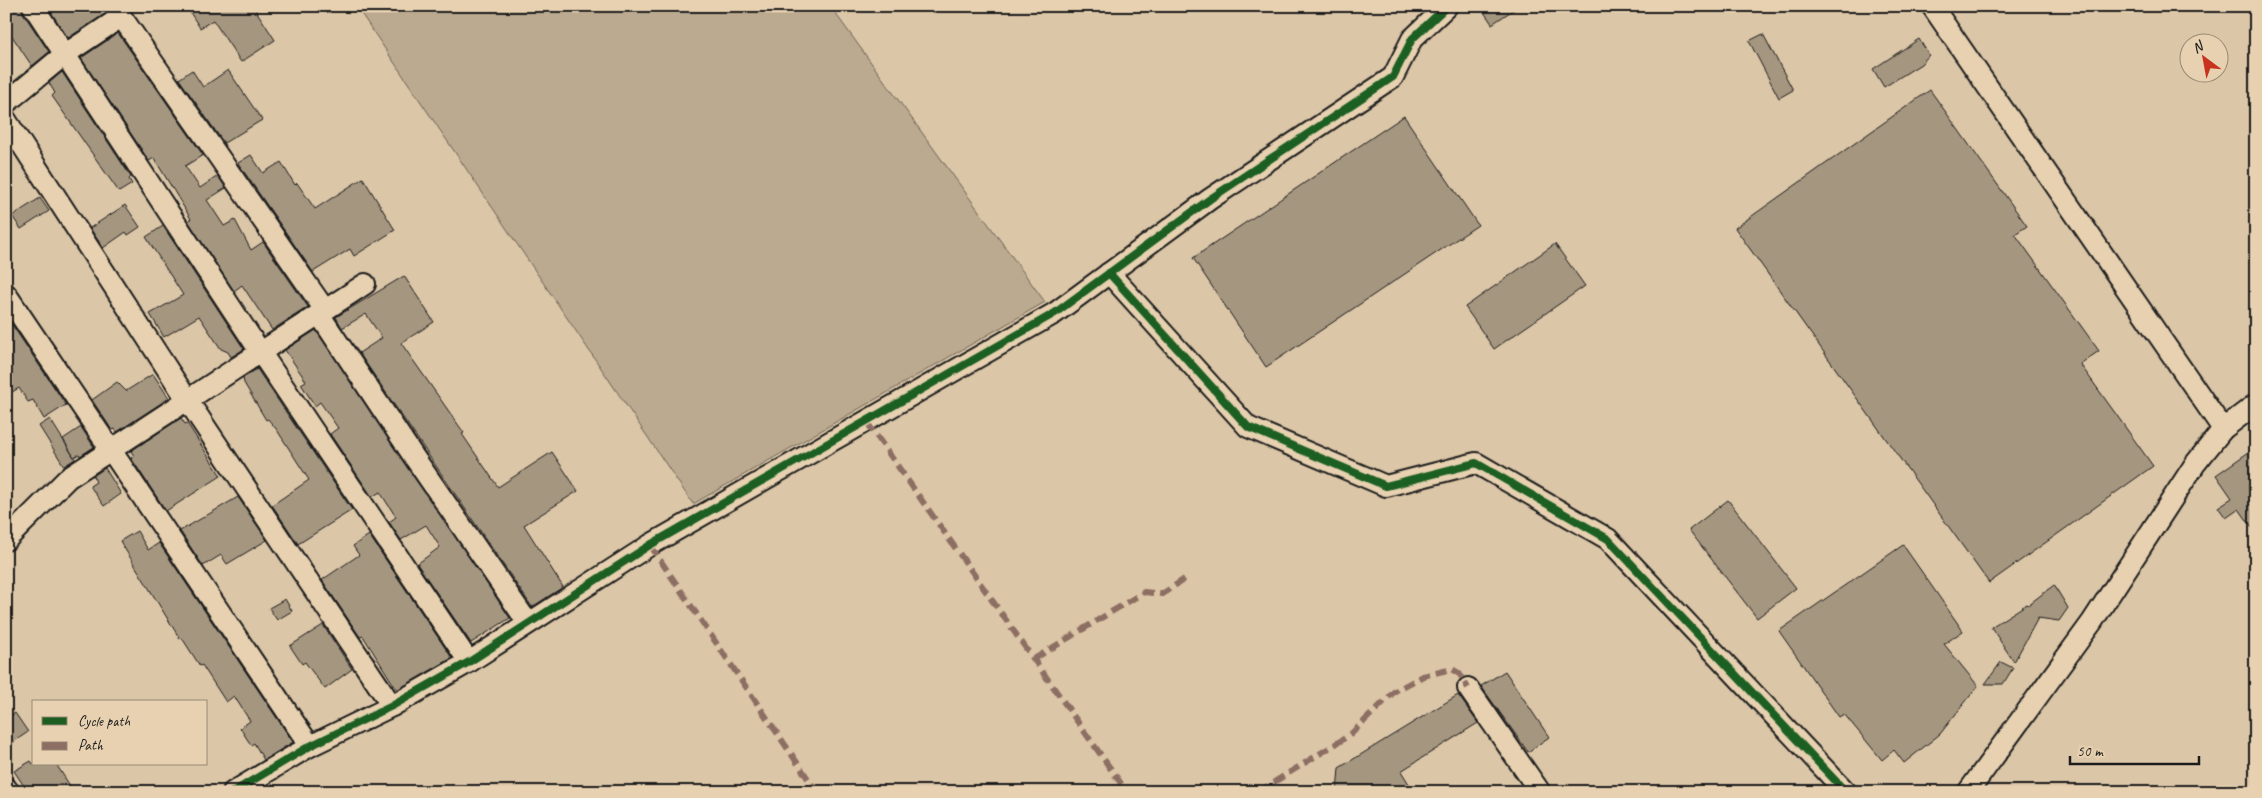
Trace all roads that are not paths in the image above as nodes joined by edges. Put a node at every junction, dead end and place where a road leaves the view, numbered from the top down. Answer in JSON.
{"nodes":[{"id":1,"x":33,"y":6,"type":"edge"},
{"id":2,"x":1447,"y":6,"type":"edge"},
{"id":3,"x":1932,"y":6,"type":"edge"},
{"id":4,"x":117,"y":12,"type":"edge"},
{"id":5,"x":64,"y":55,"type":"junction"},
{"id":6,"x":6,"y":103,"type":"edge"},
{"id":7,"x":6,"y":120,"type":"edge"},
{"id":8,"x":1109,"y":273,"type":"junction"},
{"id":9,"x":365,"y":284,"type":"dead end"},
{"id":10,"x":6,"y":294,"type":"edge"},
{"id":11,"x":322,"y":312,"type":"junction"},
{"id":12,"x":261,"y":353,"type":"junction"},
{"id":13,"x":188,"y":401,"type":"junction"},
{"id":14,"x":2256,"y":404,"type":"edge"},
{"id":15,"x":2223,"y":429,"type":"junction"},
{"id":16,"x":112,"y":450,"type":"junction"},
{"id":17,"x":6,"y":540,"type":"edge"},
{"id":18,"x":528,"y":623,"type":"junction"},
{"id":19,"x":469,"y":662,"type":"junction"},
{"id":20,"x":1468,"y":688,"type":"dead end"},
{"id":21,"x":392,"y":706,"type":"junction"},
{"id":22,"x":310,"y":746,"type":"junction"},
{"id":23,"x":6,"y":788,"type":"edge"},
{"id":24,"x":9,"y":792,"type":"edge"},
{"id":25,"x":233,"y":792,"type":"edge"},
{"id":26,"x":1540,"y":792,"type":"edge"},
{"id":27,"x":1846,"y":792,"type":"edge"},
{"id":28,"x":1968,"y":792,"type":"edge"}],
"edges":[{"from":1,"to":5,"type":"street"},
{"from":2,"to":8,"type":"street"},
{"from":3,"to":15,"type":"street"},
{"from":4,"to":5,"type":"street"},
{"from":4,"to":11,"type":"street"},
{"from":5,"to":6,"type":"street"},
{"from":5,"to":12,"type":"street"},
{"from":7,"to":13,"type":"street"},
{"from":8,"to":18,"type":"street"},
{"from":8,"to":27,"type":"street"},
{"from":9,"to":11,"type":"street"},
{"from":10,"to":16,"type":"street"},
{"from":11,"to":12,"type":"street"},
{"from":11,"to":18,"type":"street"},
{"from":12,"to":13,"type":"street"},
{"from":12,"to":19,"type":"street"},
{"from":13,"to":16,"type":"street"},
{"from":13,"to":21,"type":"street"},
{"from":14,"to":15,"type":"street"},
{"from":15,"to":28,"type":"street"},
{"from":16,"to":17,"type":"street"},
{"from":16,"to":22,"type":"street"},
{"from":18,"to":19,"type":"street"},
{"from":19,"to":21,"type":"street"},
{"from":20,"to":26,"type":"street"},
{"from":21,"to":22,"type":"street"},
{"from":22,"to":25,"type":"street"},
{"from":23,"to":24,"type":"street"}]}
